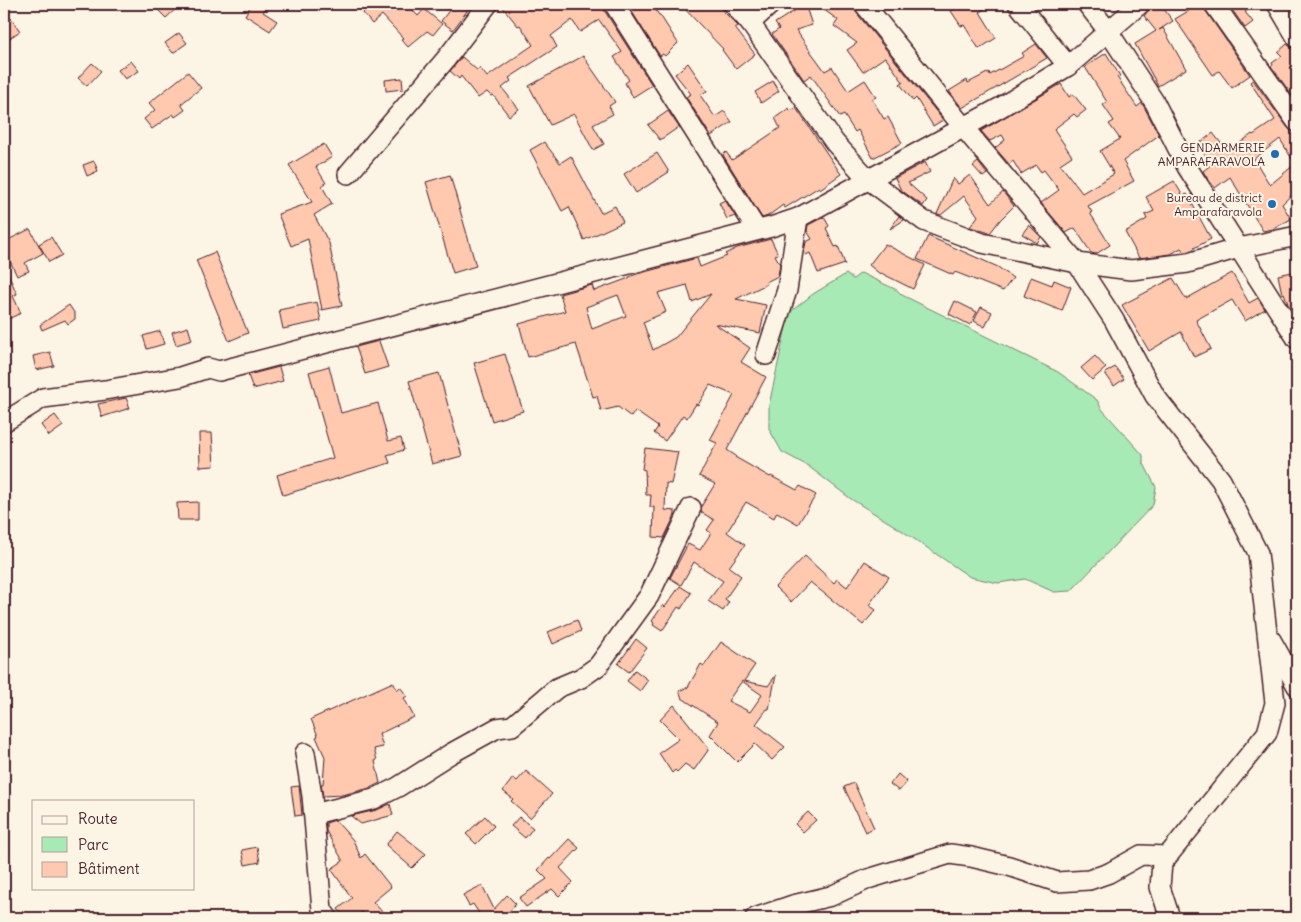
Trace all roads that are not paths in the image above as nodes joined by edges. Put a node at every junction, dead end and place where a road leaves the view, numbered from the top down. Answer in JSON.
{"nodes":[{"id":1,"x":488,"y":4,"type":"edge"},
{"id":2,"x":614,"y":4,"type":"edge"},
{"id":3,"x":733,"y":4,"type":"edge"},
{"id":4,"x":771,"y":4,"type":"edge"},
{"id":5,"x":864,"y":4,"type":"edge"},
{"id":6,"x":1018,"y":4,"type":"edge"},
{"id":7,"x":1087,"y":4,"type":"edge"},
{"id":8,"x":1140,"y":4,"type":"edge"},
{"id":9,"x":1214,"y":4,"type":"edge"},
{"id":10,"x":1277,"y":4,"type":"edge"},
{"id":11,"x":750,"y":23,"type":"junction"},
{"id":12,"x":1108,"y":31,"type":"junction"},
{"id":13,"x":1297,"y":38,"type":"edge"},
{"id":14,"x":1068,"y":66,"type":"junction"},
{"id":15,"x":1297,"y":122,"type":"edge"},
{"id":16,"x":964,"y":128,"type":"junction"},
{"id":17,"x":348,"y":174,"type":"dead end"},
{"id":18,"x":869,"y":180,"type":"junction"},
{"id":19,"x":798,"y":218,"type":"junction"},
{"id":20,"x":757,"y":230,"type":"junction"},
{"id":21,"x":1297,"y":236,"type":"edge"},
{"id":22,"x":1239,"y":248,"type":"junction"},
{"id":23,"x":1077,"y":263,"type":"junction"},
{"id":24,"x":1297,"y":339,"type":"edge"},
{"id":25,"x":766,"y":355,"type":"dead end"},
{"id":26,"x":4,"y":422,"type":"edge"},
{"id":27,"x":691,"y":508,"type":"dead end"},
{"id":28,"x":1266,"y":632,"type":"junction"},
{"id":29,"x":1297,"y":686,"type":"edge"},
{"id":30,"x":304,"y":753,"type":"dead end"},
{"id":31,"x":314,"y":814,"type":"junction"},
{"id":32,"x":1167,"y":856,"type":"junction"},
{"id":33,"x":328,"y":918,"type":"edge"},
{"id":34,"x":754,"y":918,"type":"edge"},
{"id":35,"x":1170,"y":918,"type":"edge"}],
"edges":[{"from":1,"to":17,"type":"street"},
{"from":2,"to":20,"type":"street"},
{"from":3,"to":11,"type":"street"},
{"from":4,"to":11,"type":"street"},
{"from":5,"to":16,"type":"street"},
{"from":6,"to":14,"type":"street"},
{"from":7,"to":12,"type":"street"},
{"from":8,"to":12,"type":"street"},
{"from":9,"to":15,"type":"street"},
{"from":10,"to":13,"type":"street"},
{"from":11,"to":18,"type":"street"},
{"from":12,"to":14,"type":"street"},
{"from":12,"to":22,"type":"street"},
{"from":14,"to":16,"type":"street"},
{"from":16,"to":18,"type":"street"},
{"from":16,"to":23,"type":"street"},
{"from":18,"to":19,"type":"street"},
{"from":18,"to":23,"type":"street"},
{"from":19,"to":20,"type":"street"},
{"from":19,"to":25,"type":"street"},
{"from":20,"to":26,"type":"street"},
{"from":21,"to":22,"type":"street"},
{"from":22,"to":23,"type":"street"},
{"from":22,"to":24,"type":"street"},
{"from":23,"to":28,"type":"street"},
{"from":27,"to":31,"type":"street"},
{"from":28,"to":29,"type":"street"},
{"from":28,"to":32,"type":"street"},
{"from":30,"to":31,"type":"street"},
{"from":31,"to":33,"type":"street"},
{"from":32,"to":34,"type":"street"},
{"from":32,"to":35,"type":"street"}]}
